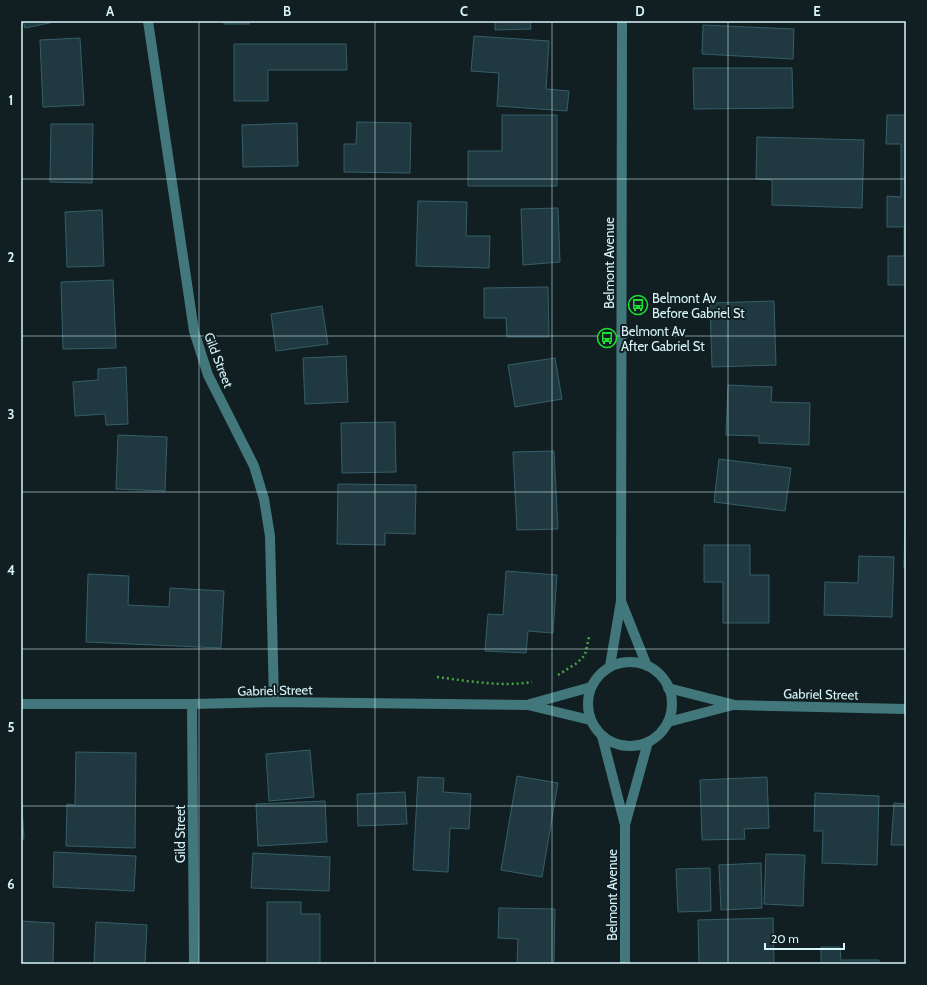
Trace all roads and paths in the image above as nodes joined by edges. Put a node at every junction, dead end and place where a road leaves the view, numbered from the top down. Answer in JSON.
{"nodes":[{"id":1,"x":148,"y":21,"type":"edge"},
{"id":2,"x":622,"y":21,"type":"edge"},
{"id":3,"x":621,"y":601,"type":"junction"},
{"id":4,"x":589,"y":637,"type":"dead end"},
{"id":5,"x":610,"y":666,"type":"junction"},
{"id":6,"x":647,"y":666,"type":"junction"},
{"id":7,"x":437,"y":677,"type":"dead end"},
{"id":8,"x":551,"y":678,"type":"dead end"},
{"id":9,"x":539,"y":681,"type":"dead end"},
{"id":10,"x":591,"y":687,"type":"junction"},
{"id":11,"x":668,"y":688,"type":"junction"},
{"id":12,"x":274,"y":702,"type":"junction"},
{"id":13,"x":21,"y":704,"type":"edge"},
{"id":14,"x":192,"y":704,"type":"junction"},
{"id":15,"x":528,"y":705,"type":"junction"},
{"id":16,"x":735,"y":705,"type":"junction"},
{"id":17,"x":906,"y":709,"type":"edge"},
{"id":18,"x":590,"y":720,"type":"junction"},
{"id":19,"x":668,"y":722,"type":"junction"},
{"id":20,"x":602,"y":736,"type":"junction"},
{"id":21,"x":648,"y":742,"type":"junction"},
{"id":22,"x":625,"y":826,"type":"junction"},
{"id":23,"x":194,"y":964,"type":"edge"},
{"id":24,"x":625,"y":964,"type":"edge"}],
"edges":[{"from":1,"to":12,"type":"street","name":"Gild Street"},
{"from":2,"to":3,"type":"street","name":"Belmont Avenue"},
{"from":3,"to":5,"type":"street","name":"Belmont Avenue"},
{"from":3,"to":6,"type":"street","name":"Belmont Avenue"},
{"from":4,"to":8,"type":"path"},
{"from":5,"to":6,"type":"street"},
{"from":5,"to":10,"type":"street"},
{"from":6,"to":11,"type":"street"},
{"from":7,"to":9,"type":"path"},
{"from":10,"to":15,"type":"street","name":"Gabriel Street"},
{"from":10,"to":18,"type":"street"},
{"from":11,"to":16,"type":"street","name":"Gabriel Street"},
{"from":11,"to":19,"type":"street"},
{"from":12,"to":14,"type":"street","name":"Gabriel Street"},
{"from":12,"to":15,"type":"street","name":"Gabriel Street"},
{"from":13,"to":14,"type":"street","name":"Gabriel Street"},
{"from":14,"to":23,"type":"street","name":"Gild Street"},
{"from":15,"to":18,"type":"street","name":"Gabriel Street"},
{"from":16,"to":17,"type":"street","name":"Gabriel Street"},
{"from":16,"to":19,"type":"street","name":"Gabriel Street"},
{"from":18,"to":20,"type":"street"},
{"from":19,"to":21,"type":"street"},
{"from":20,"to":21,"type":"street"},
{"from":20,"to":22,"type":"street","name":"Belmont Avenue"},
{"from":21,"to":22,"type":"street","name":"Belmont Avenue"},
{"from":22,"to":24,"type":"street","name":"Belmont Avenue"}]}
